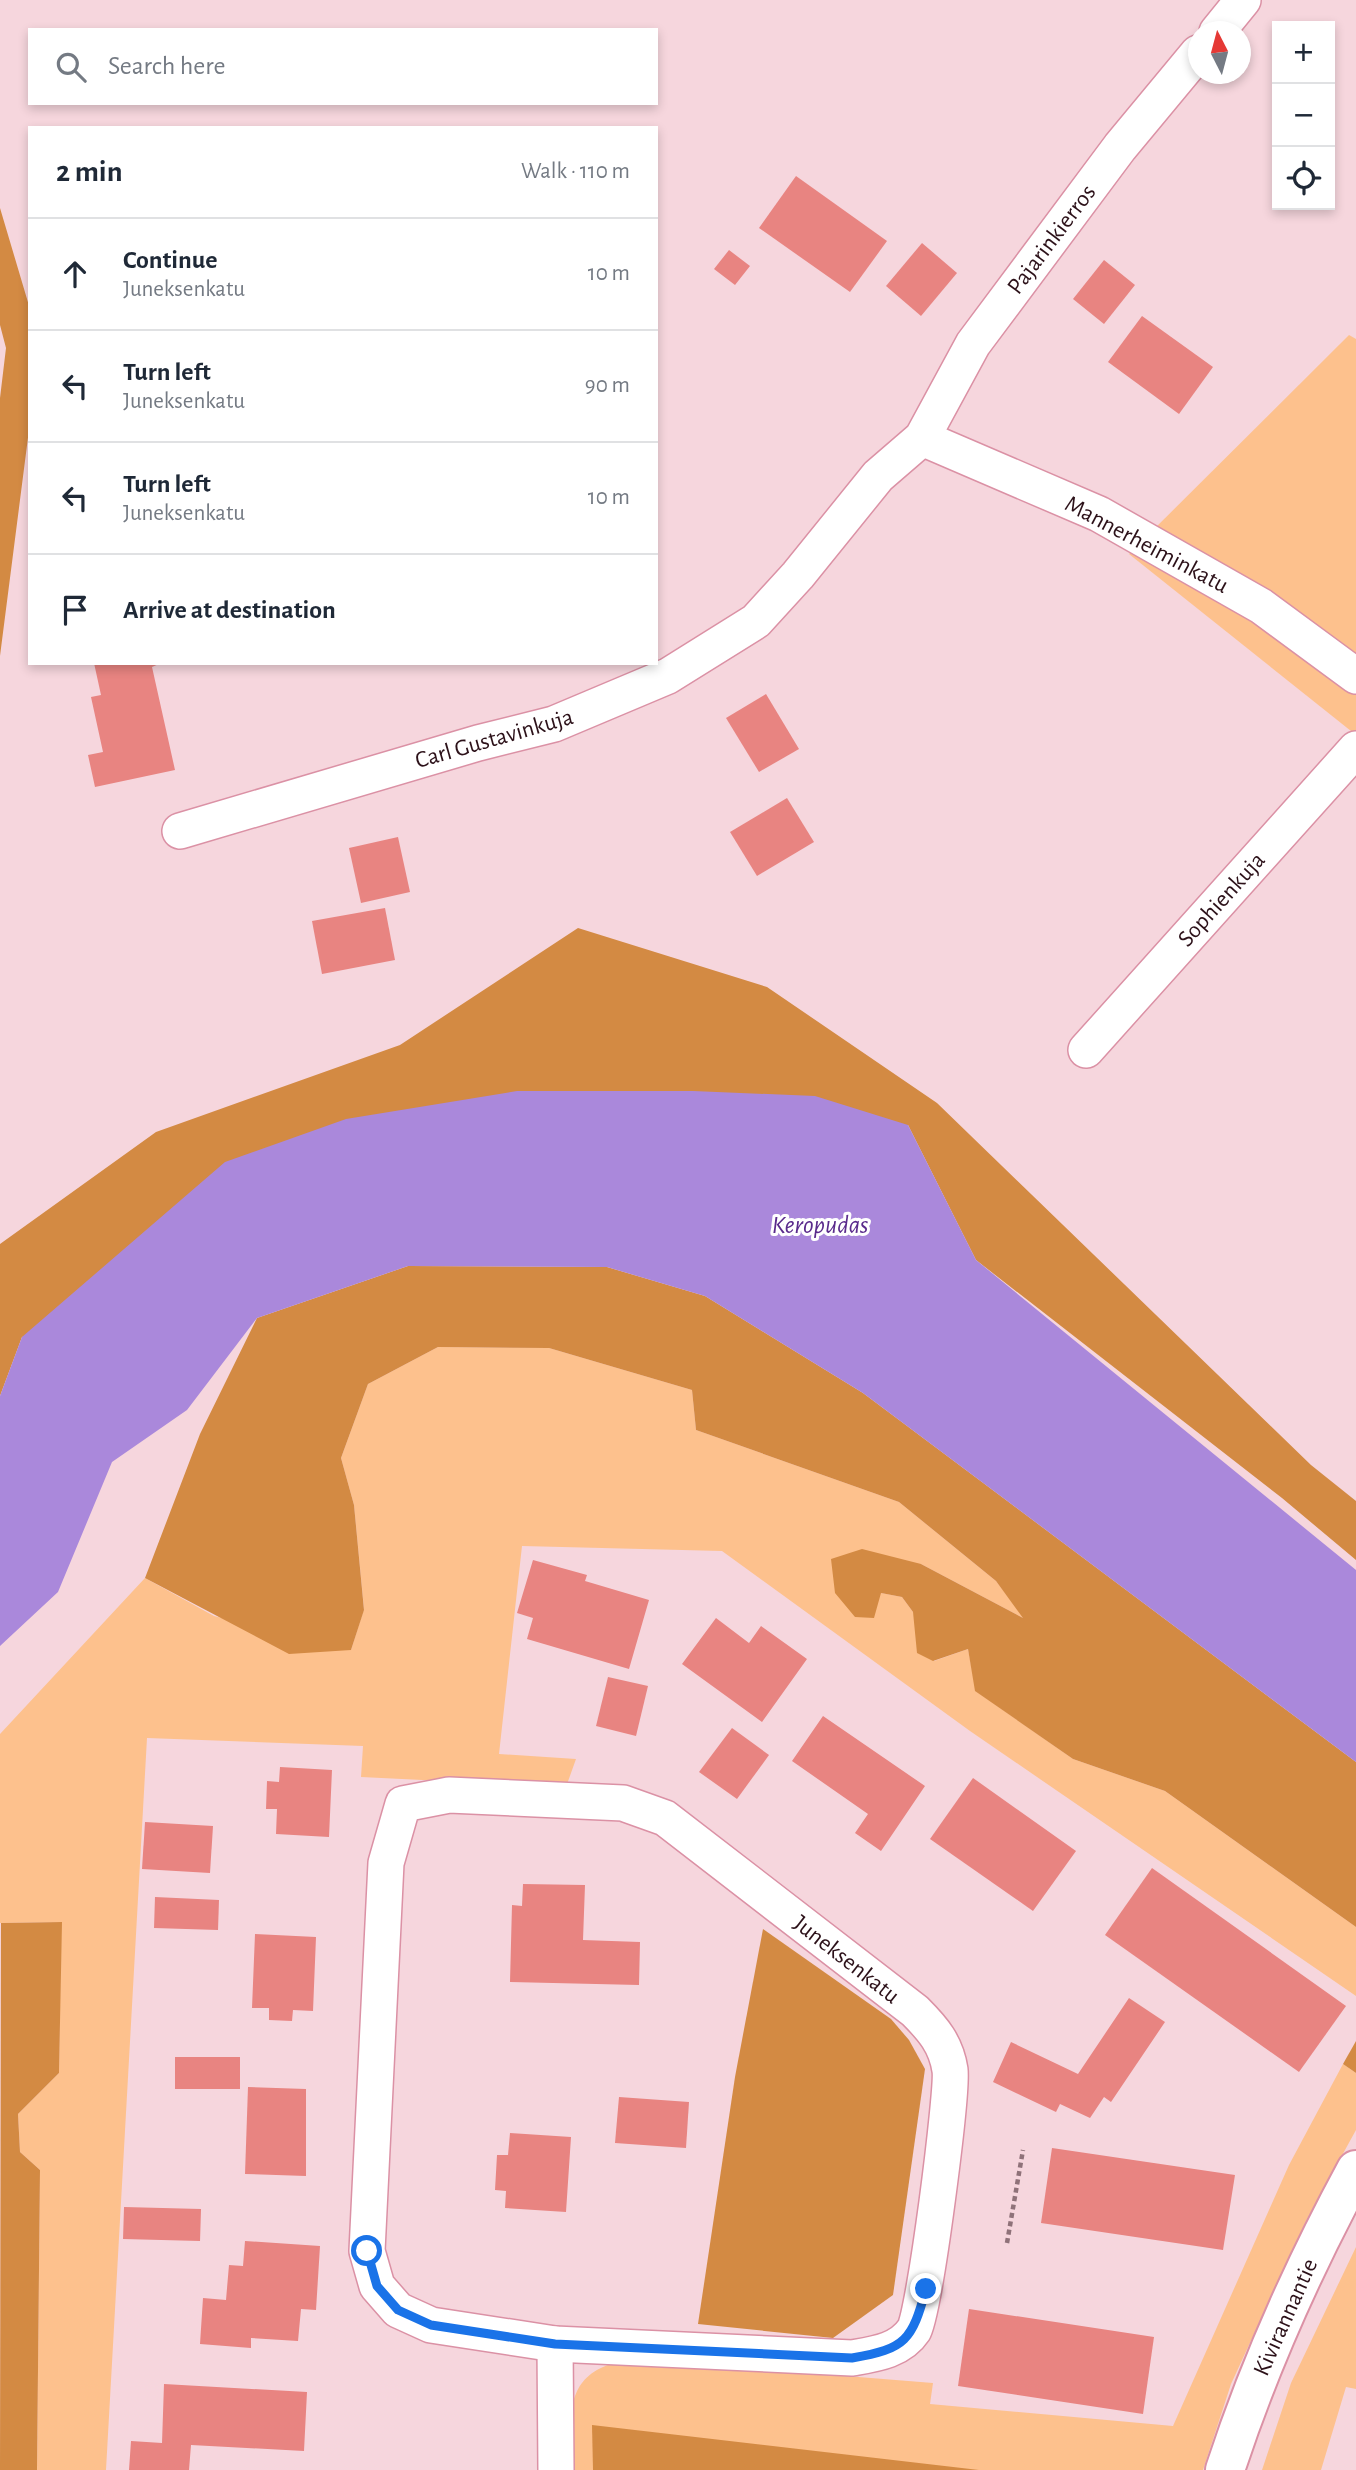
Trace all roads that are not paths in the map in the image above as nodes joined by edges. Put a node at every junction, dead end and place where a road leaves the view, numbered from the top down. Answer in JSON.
{"nodes":[{"id":1,"x":1243,"y":0,"type":"edge"},
{"id":2,"x":1226,"y":21,"type":"edge"},
{"id":3,"x":1188,"y":66,"type":"edge"},
{"id":4,"x":922,"y":438,"type":"junction"},
{"id":5,"x":1356,"y":676,"type":"edge"},
{"id":6,"x":1356,"y":749,"type":"edge"},
{"id":7,"x":180,"y":831,"type":"dead end"},
{"id":8,"x":1086,"y":1050,"type":"dead end"},
{"id":9,"x":1356,"y":2169,"type":"edge"},
{"id":10,"x":555,"y":2344,"type":"junction"},
{"id":11,"x":556,"y":2470,"type":"edge"},
{"id":12,"x":1225,"y":2470,"type":"edge"}],
"edges":[{"from":1,"to":2,"type":"street"},
{"from":3,"to":4,"type":"street","name":"Pajarinkierros"},
{"from":4,"to":5,"type":"street","name":"Mannerheiminkatu"},
{"from":4,"to":7,"type":"street","name":"Carl Gustavinkuja"},
{"from":6,"to":8,"type":"street","name":"Sophienkuja"},
{"from":9,"to":12,"type":"street","name":"Kivirannantie"},
{"from":10,"to":10,"type":"street","name":"Juneksenkatu"},
{"from":10,"to":11,"type":"street"}]}
